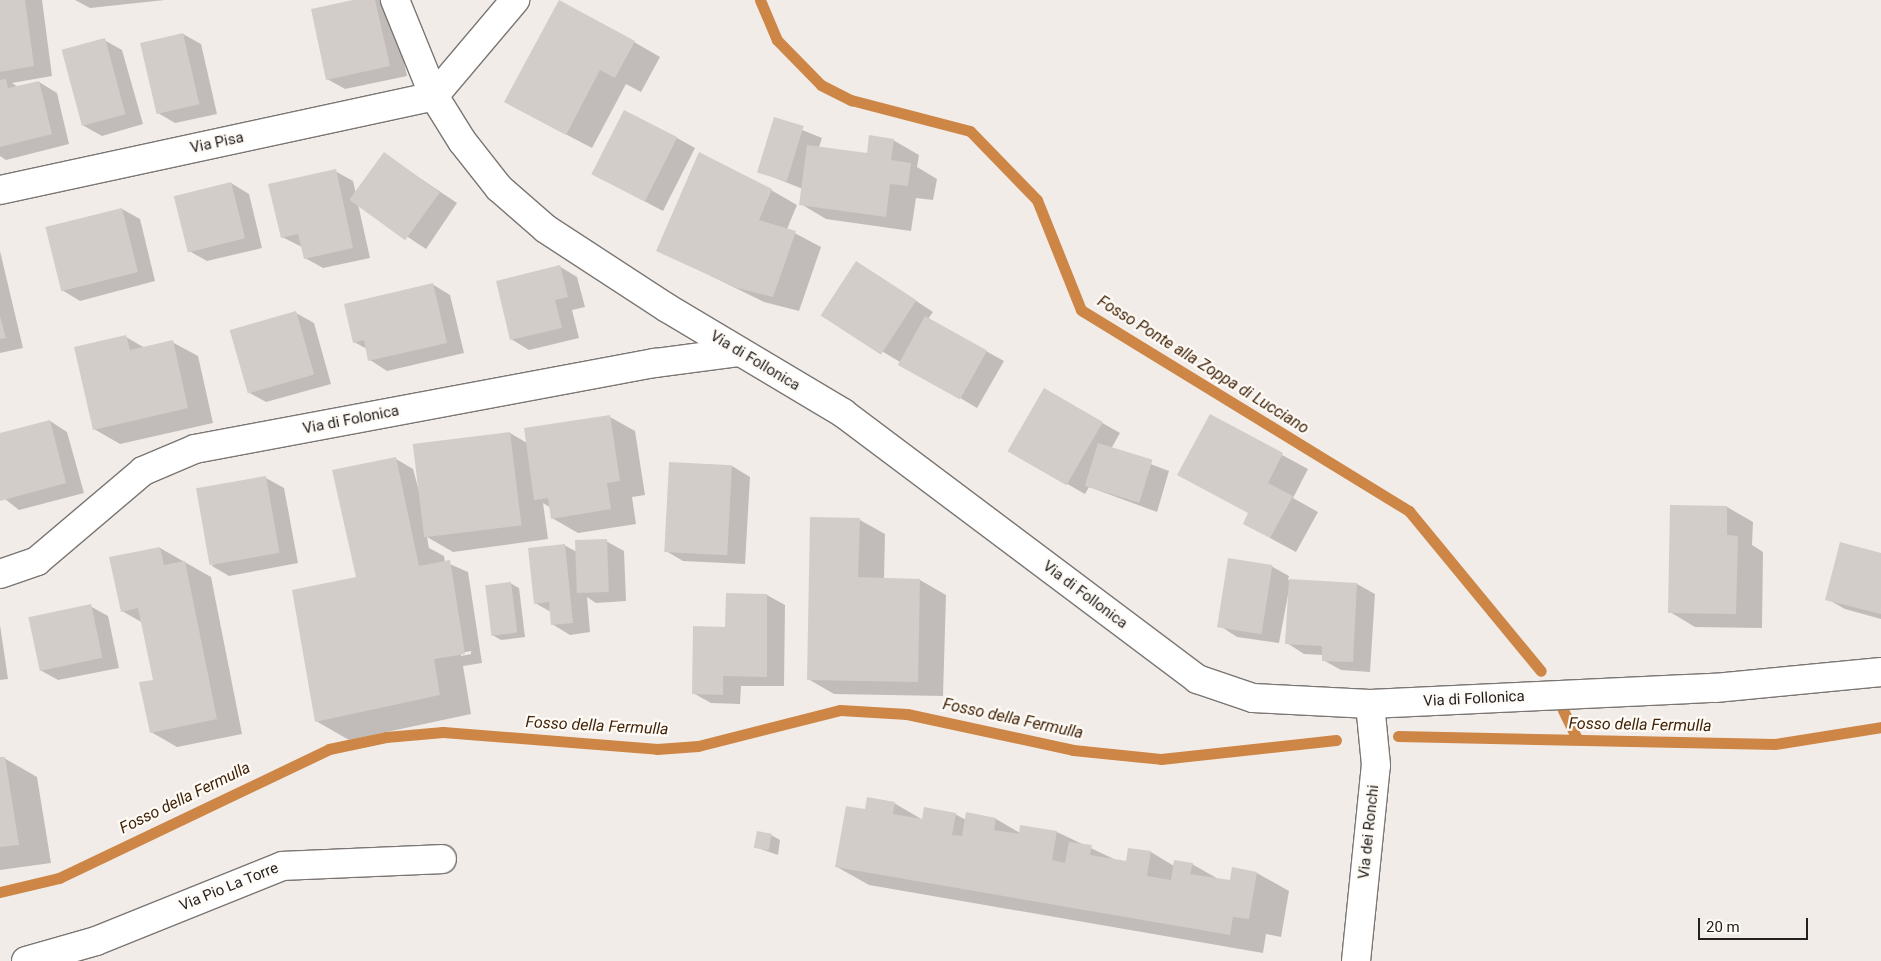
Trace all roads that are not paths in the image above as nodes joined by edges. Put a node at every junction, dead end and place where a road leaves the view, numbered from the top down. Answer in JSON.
{"nodes":[{"id":1,"x":395,"y":0,"type":"edge"},
{"id":2,"x":516,"y":0,"type":"edge"},
{"id":3,"x":434,"y":96,"type":"junction"},
{"id":4,"x":0,"y":190,"type":"edge"},
{"id":5,"x":739,"y":352,"type":"junction"},
{"id":6,"x":0,"y":574,"type":"edge"},
{"id":7,"x":1881,"y":672,"type":"edge"},
{"id":8,"x":1370,"y":704,"type":"junction"},
{"id":9,"x":442,"y":859,"type":"dead end"},
{"id":10,"x":26,"y":961,"type":"edge"},
{"id":11,"x":1356,"y":961,"type":"edge"}],
"edges":[{"from":1,"to":3,"type":"street","name":"Via di Follonica"},
{"from":2,"to":3,"type":"street"},
{"from":3,"to":4,"type":"street","name":"Via Pisa"},
{"from":3,"to":5,"type":"street","name":"Via di Follonica"},
{"from":5,"to":6,"type":"street","name":"Via di Folonica"},
{"from":5,"to":8,"type":"street","name":"Via di Follonica"},
{"from":7,"to":8,"type":"street","name":"Via di Follonica"},
{"from":8,"to":11,"type":"street","name":"Via dei Ronchi"},
{"from":9,"to":10,"type":"street","name":"Via Pio La Torre"}]}
